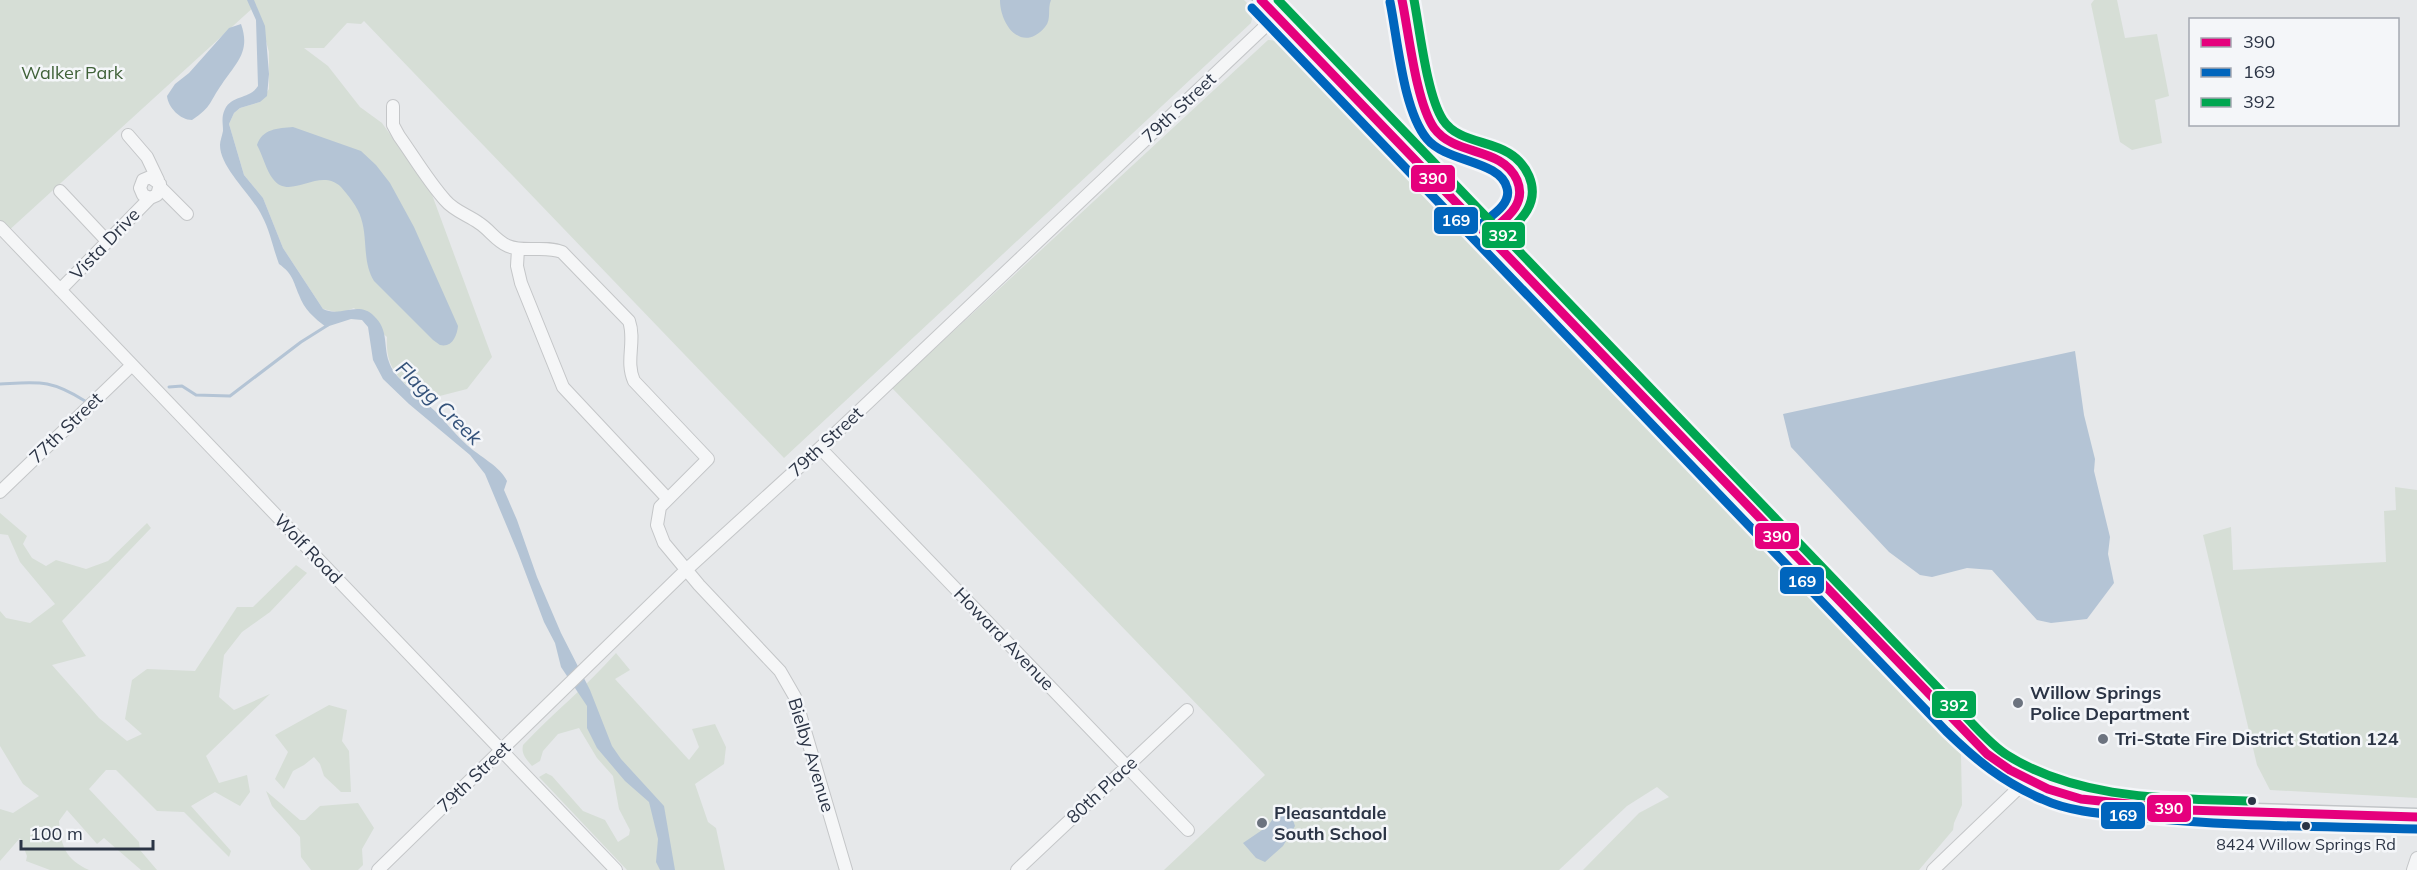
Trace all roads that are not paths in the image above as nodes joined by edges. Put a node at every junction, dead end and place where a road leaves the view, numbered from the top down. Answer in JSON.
{"nodes":[{"id":1,"x":1261,"y":0,"type":"edge"},
{"id":2,"x":1276,"y":16,"type":"junction"},
{"id":3,"x":393,"y":106,"type":"dead end"},
{"id":4,"x":128,"y":135,"type":"dead end"},
{"id":5,"x":159,"y":184,"type":"junction"},
{"id":6,"x":60,"y":191,"type":"dead end"},
{"id":7,"x":150,"y":198,"type":"junction"},
{"id":8,"x":187,"y":214,"type":"dead end"},
{"id":9,"x":0,"y":227,"type":"edge"},
{"id":10,"x":107,"y":241,"type":"junction"},
{"id":11,"x":518,"y":249,"type":"junction"},
{"id":12,"x":60,"y":290,"type":"junction"},
{"id":13,"x":132,"y":364,"type":"junction"},
{"id":14,"x":820,"y":448,"type":"junction"},
{"id":15,"x":0,"y":492,"type":"edge"},
{"id":16,"x":667,"y":498,"type":"junction"},
{"id":17,"x":686,"y":570,"type":"junction"},
{"id":18,"x":1187,"y":710,"type":"dead end"},
{"id":19,"x":501,"y":750,"type":"junction"},
{"id":20,"x":1126,"y":766,"type":"junction"},
{"id":21,"x":2027,"y":780,"type":"junction"},
{"id":22,"x":2417,"y":817,"type":"edge"},
{"id":23,"x":1188,"y":830,"type":"dead end"},
{"id":24,"x":2417,"y":858,"type":"edge"},
{"id":25,"x":378,"y":870,"type":"edge"},
{"id":26,"x":616,"y":870,"type":"edge"},
{"id":27,"x":846,"y":870,"type":"edge"},
{"id":28,"x":1017,"y":870,"type":"edge"},
{"id":29,"x":1932,"y":870,"type":"edge"},
{"id":30,"x":2413,"y":870,"type":"edge"}],
"edges":[{"from":1,"to":2,"type":"main road"},
{"from":2,"to":14,"type":"street","name":"79th Street"},
{"from":2,"to":21,"type":"main road"},
{"from":3,"to":11,"type":"street"},
{"from":4,"to":5,"type":"street"},
{"from":5,"to":7,"type":"street","name":"Vista Drive"},
{"from":5,"to":7,"type":"street","name":"Vista Drive"},
{"from":5,"to":8,"type":"street"},
{"from":6,"to":10,"type":"street"},
{"from":7,"to":10,"type":"street","name":"Vista Drive"},
{"from":9,"to":12,"type":"street","name":"Wolf Road"},
{"from":10,"to":12,"type":"street","name":"Vista Drive"},
{"from":11,"to":16,"type":"street"},
{"from":11,"to":16,"type":"street"},
{"from":12,"to":13,"type":"street","name":"Wolf Road"},
{"from":13,"to":15,"type":"street","name":"77th Street"},
{"from":13,"to":19,"type":"street","name":"Wolf Road"},
{"from":14,"to":17,"type":"street","name":"79th Street"},
{"from":14,"to":20,"type":"street","name":"Howard Avenue"},
{"from":16,"to":17,"type":"street","name":"Bielby Avenue"},
{"from":17,"to":19,"type":"street","name":"79th Street"},
{"from":17,"to":27,"type":"street","name":"Bielby Avenue"},
{"from":18,"to":20,"type":"street","name":"80th Place"},
{"from":19,"to":25,"type":"street","name":"79th Street"},
{"from":19,"to":26,"type":"street","name":"Wolf Road"},
{"from":20,"to":23,"type":"street","name":"Howard Avenue"},
{"from":20,"to":28,"type":"street","name":"80th Place"},
{"from":21,"to":22,"type":"main road"},
{"from":21,"to":29,"type":"street"},
{"from":24,"to":30,"type":"street"}]}
